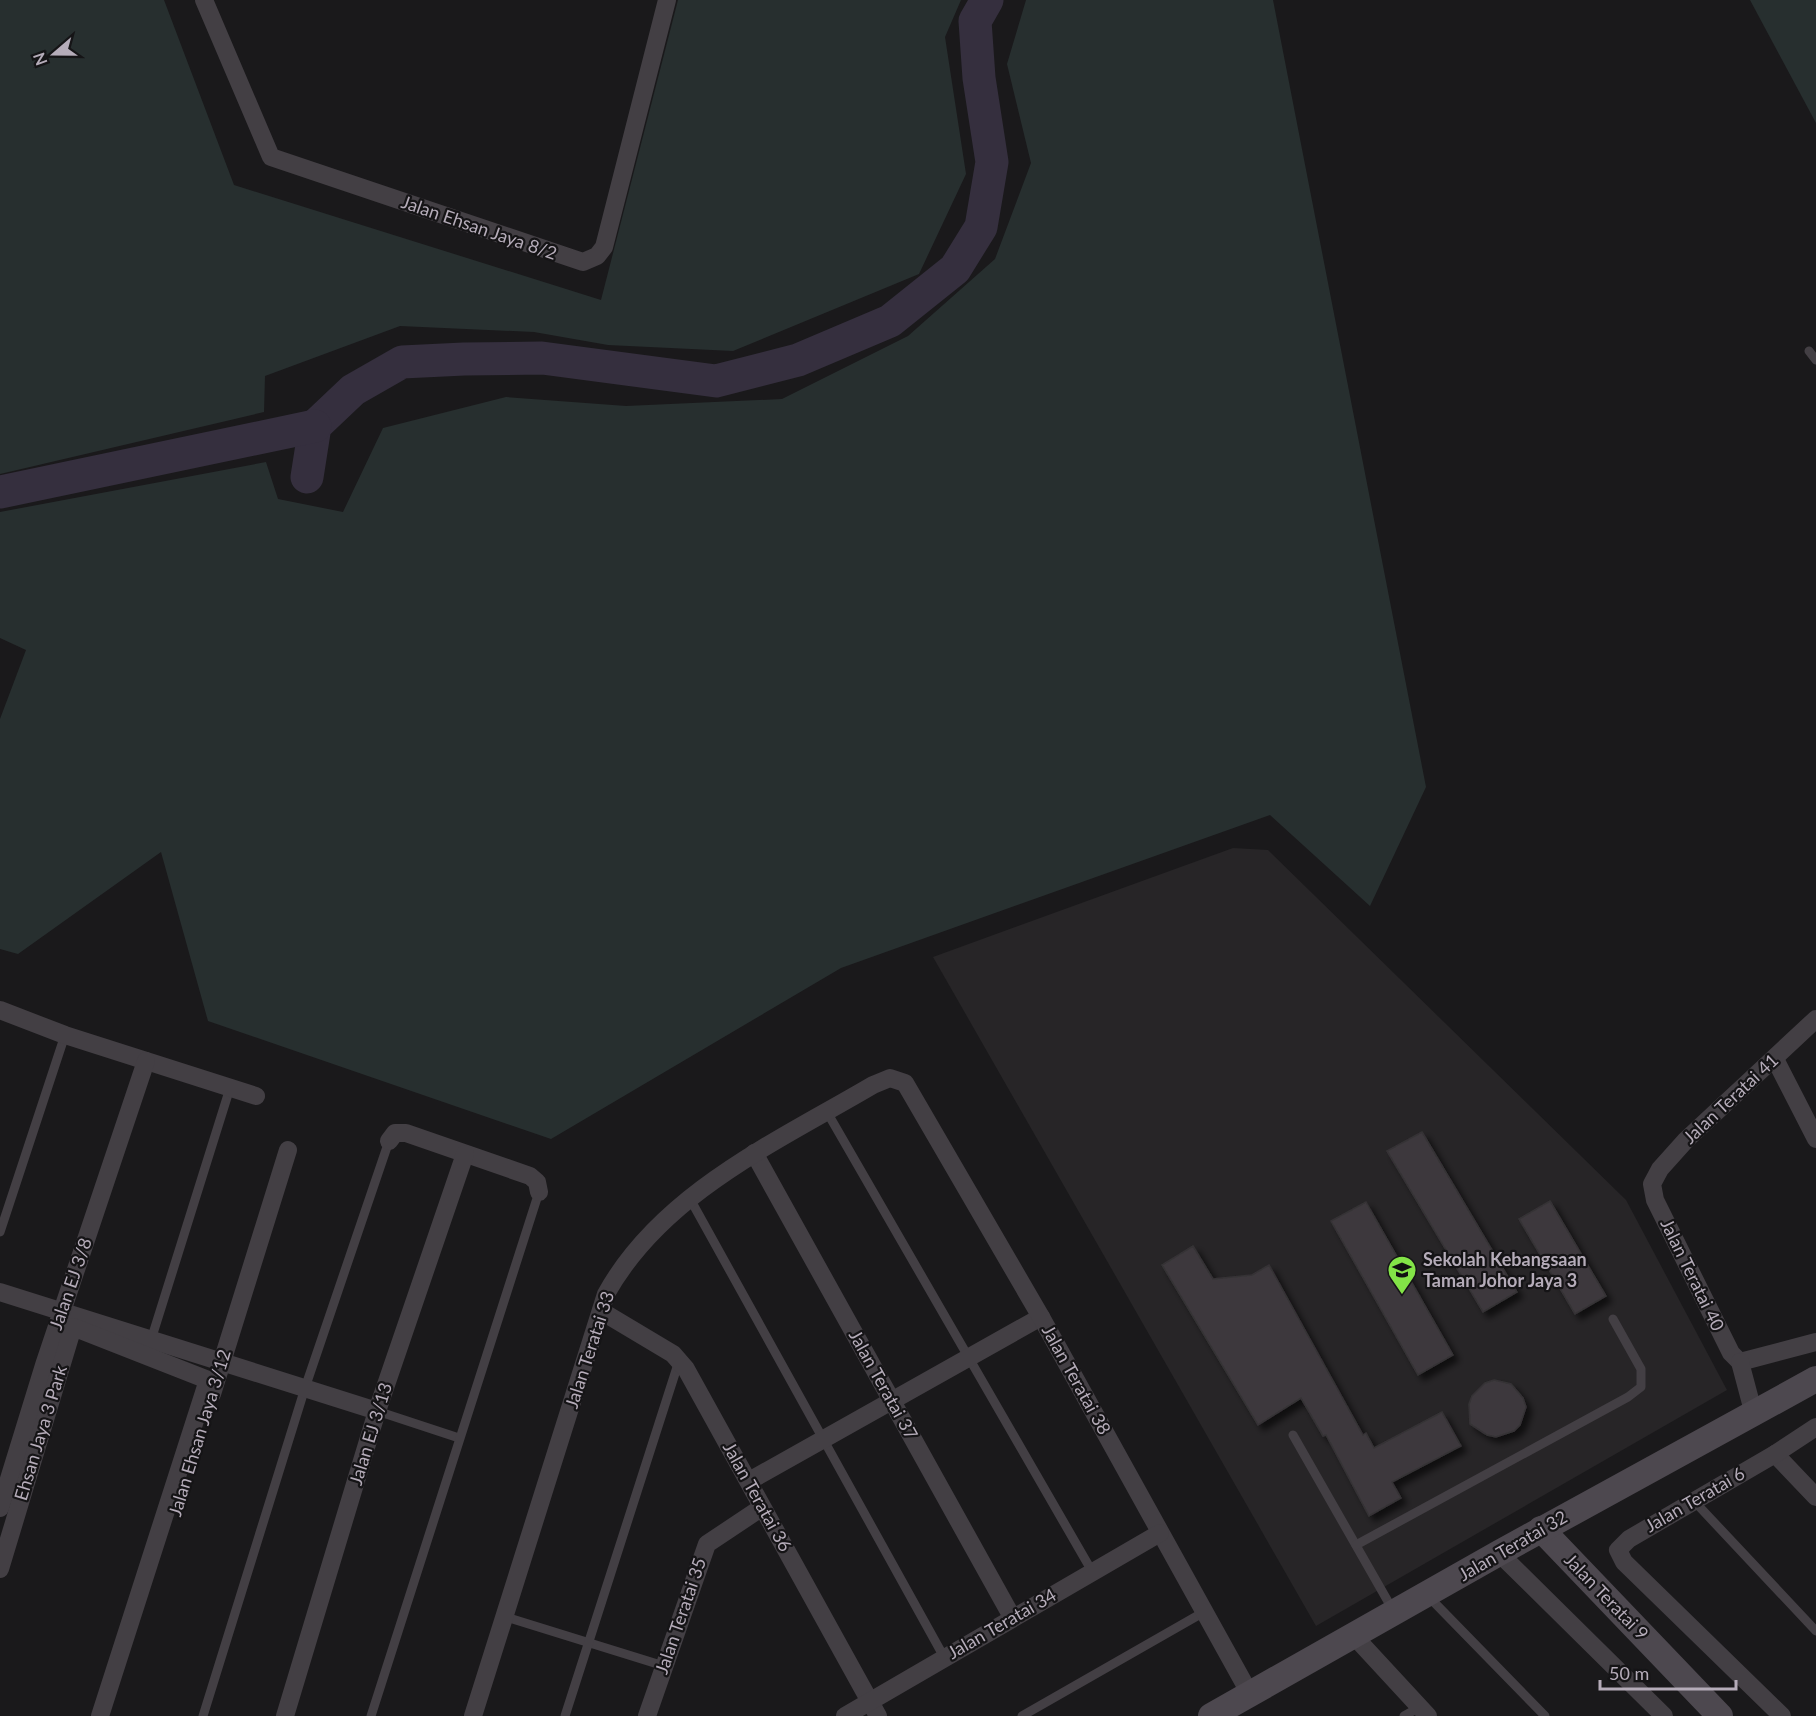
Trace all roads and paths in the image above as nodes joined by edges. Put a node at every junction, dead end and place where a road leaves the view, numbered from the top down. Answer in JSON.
{"nodes":[{"id":1,"x":204,"y":0,"type":"edge"},
{"id":2,"x":667,"y":0,"type":"edge"},
{"id":3,"x":1809,"y":351,"type":"dead end"},
{"id":4,"x":1816,"y":360,"type":"edge"},
{"id":5,"x":0,"y":1010,"type":"edge"},
{"id":6,"x":1816,"y":1019,"type":"edge"},
{"id":7,"x":65,"y":1035,"type":"junction"},
{"id":8,"x":1775,"y":1059,"type":"junction"},
{"id":9,"x":146,"y":1061,"type":"junction"},
{"id":10,"x":890,"y":1078,"type":"joint"},
{"id":11,"x":230,"y":1088,"type":"junction"},
{"id":12,"x":256,"y":1096,"type":"dead end"},
{"id":13,"x":827,"y":1112,"type":"junction"},
{"id":14,"x":1816,"y":1139,"type":"edge"},
{"id":15,"x":389,"y":1141,"type":"joint"},
{"id":16,"x":288,"y":1150,"type":"dead end"},
{"id":17,"x":754,"y":1153,"type":"junction"},
{"id":18,"x":465,"y":1154,"type":"junction"},
{"id":19,"x":1652,"y":1184,"type":"joint"},
{"id":20,"x":538,"y":1192,"type":"joint"},
{"id":21,"x":689,"y":1197,"type":"junction"},
{"id":22,"x":0,"y":1232,"type":"edge"},
{"id":23,"x":0,"y":1292,"type":"edge"},
{"id":24,"x":601,"y":1311,"type":"junction"},
{"id":25,"x":62,"y":1312,"type":"junction"},
{"id":26,"x":1041,"y":1317,"type":"junction"},
{"id":27,"x":1613,"y":1319,"type":"dead end"},
{"id":28,"x":151,"y":1340,"type":"junction"},
{"id":29,"x":1816,"y":1342,"type":"edge"},
{"id":30,"x":969,"y":1357,"type":"junction"},
{"id":31,"x":680,"y":1360,"type":"junction"},
{"id":32,"x":222,"y":1362,"type":"junction"},
{"id":33,"x":1740,"y":1362,"type":"junction"},
{"id":34,"x":1816,"y":1379,"type":"edge"},
{"id":35,"x":305,"y":1388,"type":"junction"},
{"id":36,"x":892,"y":1400,"type":"junction"},
{"id":37,"x":377,"y":1411,"type":"junction"},
{"id":38,"x":1753,"y":1411,"type":"junction"},
{"id":39,"x":1816,"y":1427,"type":"edge"},
{"id":40,"x":1293,"y":1435,"type":"dead end"},
{"id":41,"x":459,"y":1438,"type":"junction"},
{"id":42,"x":823,"y":1439,"type":"junction"},
{"id":43,"x":1775,"y":1454,"type":"junction"},
{"id":44,"x":748,"y":1481,"type":"junction"},
{"id":45,"x":1816,"y":1497,"type":"edge"},
{"id":46,"x":1694,"y":1501,"type":"junction"},
{"id":47,"x":0,"y":1508,"type":"edge"},
{"id":48,"x":761,"y":1508,"type":"junction"},
{"id":49,"x":1541,"y":1529,"type":"junction"},
{"id":50,"x":1160,"y":1533,"type":"junction"},
{"id":51,"x":1356,"y":1545,"type":"junction"},
{"id":52,"x":1499,"y":1553,"type":"junction"},
{"id":53,"x":0,"y":1569,"type":"edge"},
{"id":54,"x":1093,"y":1572,"type":"junction"},
{"id":55,"x":1427,"y":1595,"type":"junction"},
{"id":56,"x":1204,"y":1612,"type":"junction"},
{"id":57,"x":1395,"y":1614,"type":"junction"},
{"id":58,"x":506,"y":1617,"type":"junction"},
{"id":59,"x":1012,"y":1617,"type":"junction"},
{"id":60,"x":1816,"y":1630,"type":"edge"},
{"id":61,"x":1354,"y":1636,"type":"junction"},
{"id":62,"x":590,"y":1643,"type":"junction"},
{"id":63,"x":944,"y":1657,"type":"junction"},
{"id":64,"x":664,"y":1665,"type":"junction"},
{"id":65,"x":1251,"y":1694,"type":"junction"},
{"id":66,"x":874,"y":1708,"type":"edge"},
{"id":67,"x":1424,"y":1711,"type":"edge"},
{"id":68,"x":100,"y":1716,"type":"edge"},
{"id":69,"x":110,"y":1716,"type":"edge"},
{"id":70,"x":203,"y":1716,"type":"edge"},
{"id":71,"x":285,"y":1716,"type":"edge"},
{"id":72,"x":371,"y":1716,"type":"edge"},
{"id":73,"x":473,"y":1716,"type":"edge"},
{"id":74,"x":565,"y":1716,"type":"edge"},
{"id":75,"x":647,"y":1716,"type":"edge"},
{"id":76,"x":845,"y":1716,"type":"edge"},
{"id":77,"x":1022,"y":1716,"type":"edge"},
{"id":78,"x":1211,"y":1716,"type":"edge"},
{"id":79,"x":1404,"y":1716,"type":"edge"},
{"id":80,"x":1545,"y":1716,"type":"edge"},
{"id":81,"x":1664,"y":1716,"type":"edge"},
{"id":82,"x":1720,"y":1716,"type":"edge"},
{"id":83,"x":1782,"y":1716,"type":"edge"}],
"edges":[{"from":1,"to":2,"type":"street","name":"Jalan Ehsan Jaya 8/2"},
{"from":3,"to":4,"type":"lane"},
{"from":5,"to":7,"type":"street"},
{"from":6,"to":8,"type":"street","name":"Jalan Teratai 41"},
{"from":7,"to":9,"type":"street"},
{"from":7,"to":22,"type":"lane"},
{"from":8,"to":14,"type":"street"},
{"from":8,"to":19,"type":"street","name":"Jalan Teratai 41"},
{"from":9,"to":11,"type":"street"},
{"from":9,"to":25,"type":"street","name":"Jalan EJ 3/8"},
{"from":10,"to":13,"type":"street","name":"Jalan Teratai 33"},
{"from":10,"to":26,"type":"street","name":"Jalan Teratai 38"},
{"from":11,"to":12,"type":"street"},
{"from":11,"to":28,"type":"lane"},
{"from":13,"to":17,"type":"street","name":"Jalan Teratai 33"},
{"from":13,"to":30,"type":"lane"},
{"from":15,"to":18,"type":"street"},
{"from":15,"to":35,"type":"lane"},
{"from":16,"to":32,"type":"street","name":"Jalan Ehsan Jaya 3/12"},
{"from":17,"to":21,"type":"street","name":"Jalan Teratai 33"},
{"from":17,"to":36,"type":"street","name":"Jalan Teratai 37"},
{"from":18,"to":20,"type":"street"},
{"from":18,"to":37,"type":"street","name":"Jalan EJ 3/13"},
{"from":19,"to":33,"type":"street","name":"Jalan Teratai 40"},
{"from":20,"to":41,"type":"lane"},
{"from":21,"to":24,"type":"street","name":"Jalan Teratai 33"},
{"from":21,"to":42,"type":"lane"},
{"from":23,"to":25,"type":"street"},
{"from":24,"to":31,"type":"street","name":"Jalan Teratai 36"},
{"from":24,"to":58,"type":"street","name":"Jalan Teratai 33"},
{"from":25,"to":28,"type":"street"},
{"from":25,"to":47,"type":"street","name":"Jalan EJ 3/8"},
{"from":26,"to":30,"type":"street"},
{"from":26,"to":50,"type":"street","name":"Jalan Teratai 38"},
{"from":27,"to":51,"type":"lane"},
{"from":28,"to":32,"type":"street"},
{"from":29,"to":33,"type":"street"},
{"from":30,"to":36,"type":"street"},
{"from":30,"to":54,"type":"lane"},
{"from":31,"to":44,"type":"street","name":"Jalan Teratai 36"},
{"from":31,"to":62,"type":"lane"},
{"from":32,"to":35,"type":"street"},
{"from":32,"to":69,"type":"street","name":"Jalan Ehsan Jaya 3/12"},
{"from":33,"to":38,"type":"street","name":"Jalan Teratai 40"},
{"from":34,"to":38,"type":"street","name":"Jalan Teratai 32"},
{"from":35,"to":37,"type":"street"},
{"from":35,"to":70,"type":"lane"},
{"from":36,"to":42,"type":"street"},
{"from":36,"to":59,"type":"street","name":"Jalan Teratai 37"},
{"from":37,"to":41,"type":"lane"},
{"from":37,"to":71,"type":"street","name":"Jalan EJ 3/13"},
{"from":38,"to":49,"type":"street","name":"Jalan Teratai 32"},
{"from":39,"to":43,"type":"street","name":"Jalan Teratai 6"},
{"from":40,"to":51,"type":"lane"},
{"from":41,"to":72,"type":"lane"},
{"from":42,"to":44,"type":"street"},
{"from":42,"to":63,"type":"lane"},
{"from":43,"to":45,"type":"street"},
{"from":43,"to":46,"type":"street","name":"Jalan Teratai 6"},
{"from":44,"to":48,"type":"street","name":"Jalan Teratai 36"},
{"from":46,"to":60,"type":"lane"},
{"from":46,"to":83,"type":"street","name":"Jalan Teratai 6"},
{"from":48,"to":64,"type":"street","name":"Jalan Teratai 35"},
{"from":48,"to":66,"type":"street","name":"Jalan Teratai 36"},
{"from":49,"to":52,"type":"street","name":"Jalan Teratai 32"},
{"from":49,"to":82,"type":"street","name":"Jalan Teratai 9"},
{"from":50,"to":54,"type":"street","name":"Jalan Teratai 34"},
{"from":50,"to":56,"type":"street","name":"Jalan Teratai 38"},
{"from":51,"to":57,"type":"lane"},
{"from":52,"to":55,"type":"street","name":"Jalan Teratai 32"},
{"from":52,"to":81,"type":"street"},
{"from":53,"to":68,"type":"street","name":"Ehsan Jaya 3 Park"},
{"from":54,"to":59,"type":"street","name":"Jalan Teratai 34"},
{"from":55,"to":57,"type":"street","name":"Jalan Teratai 32"},
{"from":55,"to":80,"type":"lane"},
{"from":56,"to":65,"type":"street","name":"Jalan Teratai 38"},
{"from":56,"to":77,"type":"lane"},
{"from":57,"to":61,"type":"street","name":"Jalan Teratai 32"},
{"from":58,"to":62,"type":"lane"},
{"from":58,"to":73,"type":"street","name":"Jalan Teratai 33"},
{"from":59,"to":63,"type":"street","name":"Jalan Teratai 34"},
{"from":61,"to":65,"type":"street","name":"Jalan Teratai 32"},
{"from":61,"to":67,"type":"street"},
{"from":62,"to":64,"type":"lane"},
{"from":62,"to":74,"type":"lane"},
{"from":63,"to":66,"type":"street","name":"Jalan Teratai 34"},
{"from":64,"to":75,"type":"street","name":"Jalan Teratai 35"},
{"from":65,"to":78,"type":"street","name":"Jalan Teratai 32"},
{"from":66,"to":76,"type":"street","name":"Jalan Teratai 34"},
{"from":67,"to":79,"type":"lane"}]}
